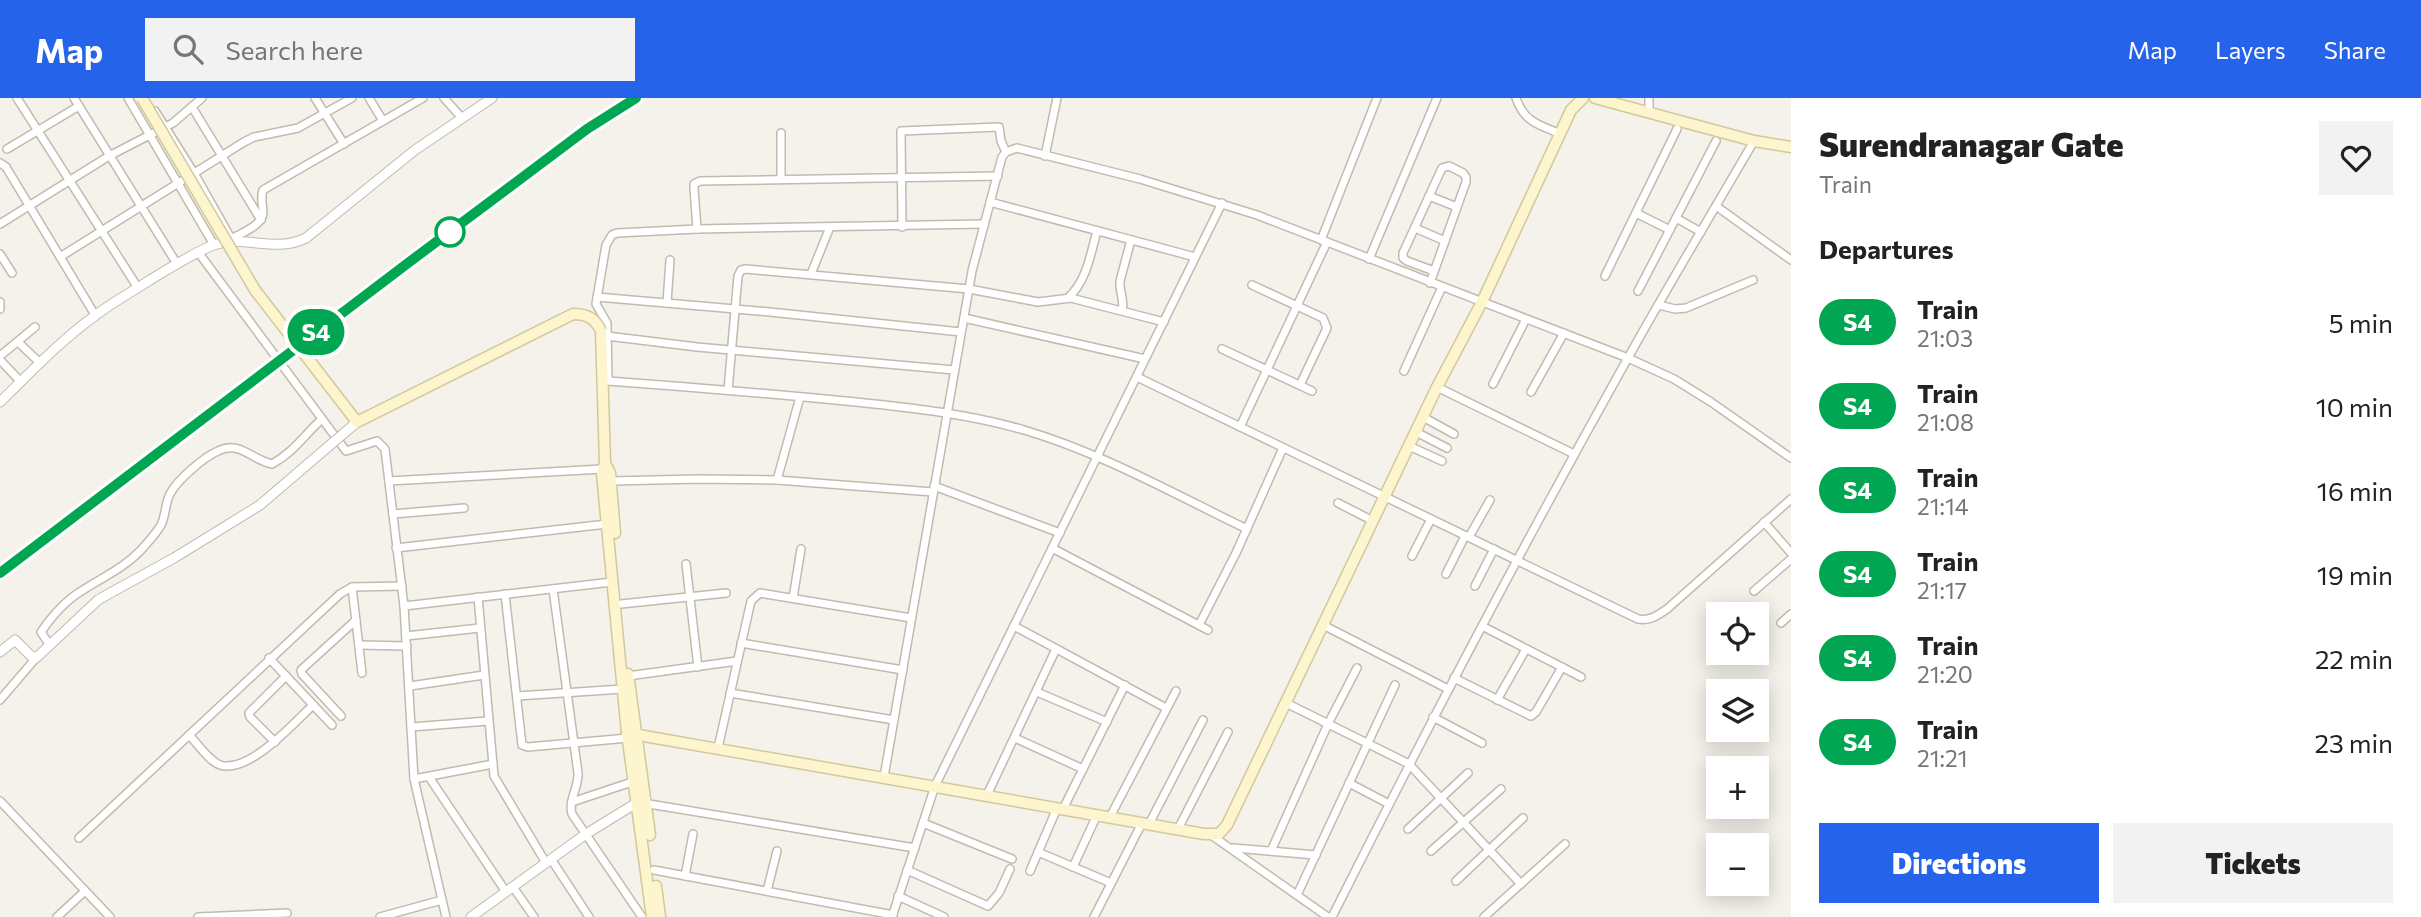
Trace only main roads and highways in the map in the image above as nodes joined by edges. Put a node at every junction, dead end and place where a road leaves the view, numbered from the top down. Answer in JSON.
{"nodes":[{"id":1,"x":1583,"y":98,"type":"edge"},
{"id":2,"x":1595,"y":98,"type":"edge"},
{"id":3,"x":148,"y":99,"type":"edge"},
{"id":4,"x":1791,"y":147,"type":"edge"},
{"id":5,"x":605,"y":467,"type":"junction"},
{"id":6,"x":630,"y":735,"type":"junction"},
{"id":7,"x":642,"y":803,"type":"junction"},
{"id":8,"x":652,"y":917,"type":"edge"},
{"id":9,"x":660,"y":917,"type":"edge"}],
"edges":[{"from":1,"to":6,"type":"main road"},
{"from":2,"to":4,"type":"main road"},
{"from":3,"to":5,"type":"main road","bridge":true},
{"from":5,"to":6,"type":"main road"},
{"from":5,"to":6,"type":"main road"},
{"from":6,"to":7,"type":"main road"},
{"from":6,"to":7,"type":"main road"},
{"from":7,"to":8,"type":"main road"},
{"from":7,"to":9,"type":"main road"}]}
